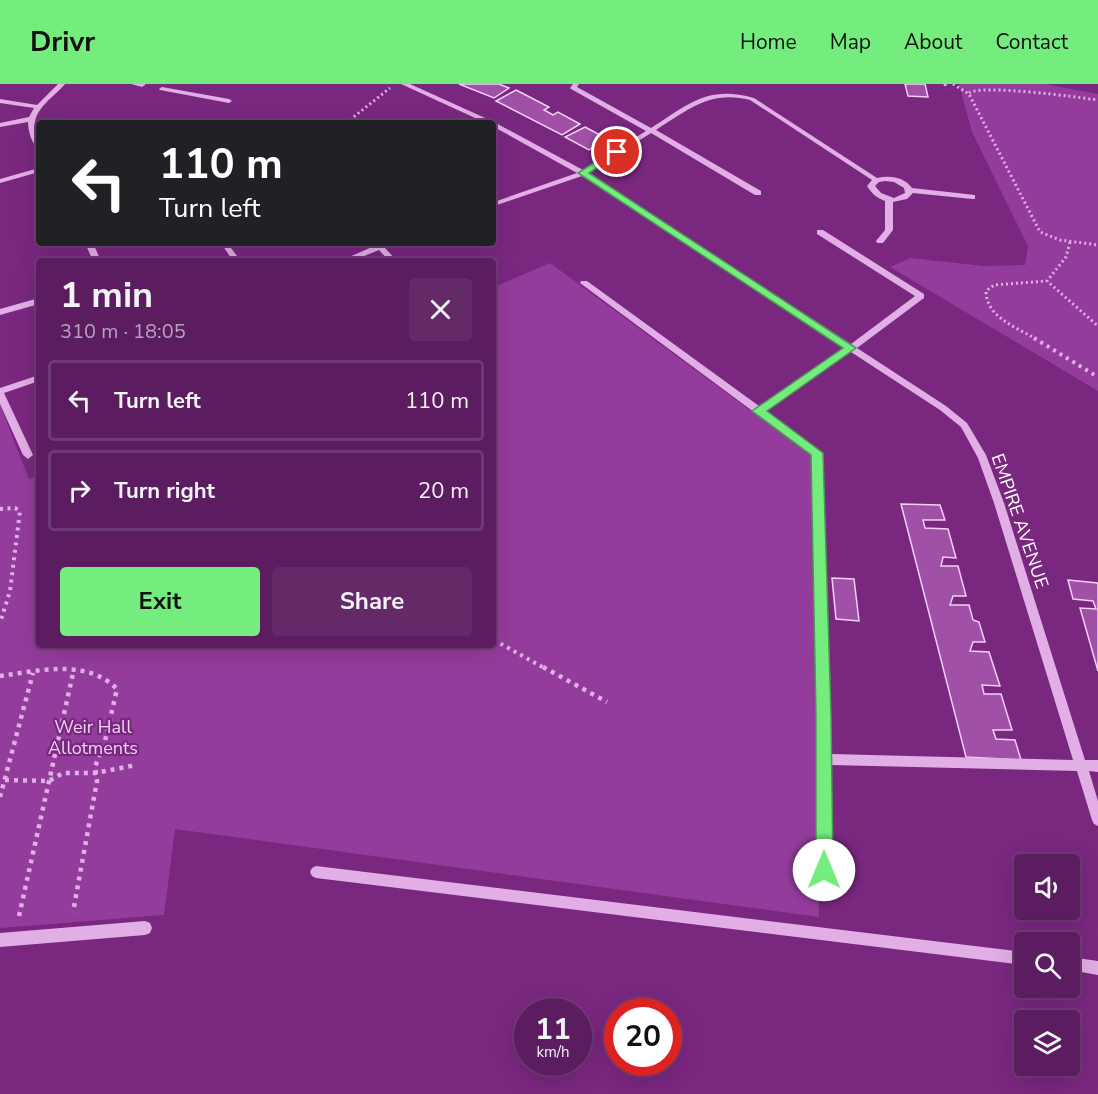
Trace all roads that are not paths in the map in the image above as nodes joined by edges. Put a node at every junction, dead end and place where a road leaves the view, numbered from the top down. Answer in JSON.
{"nodes":[{"id":1,"x":62,"y":84,"type":"edge"},
{"id":2,"x":187,"y":84,"type":"edge"},
{"id":3,"x":404,"y":84,"type":"edge"},
{"id":4,"x":576,"y":84,"type":"edge"},
{"id":5,"x":162,"y":89,"type":"dead end"},
{"id":6,"x":180,"y":92,"type":"junction"},
{"id":7,"x":0,"y":101,"type":"edge"},
{"id":8,"x":229,"y":101,"type":"dead end"},
{"id":9,"x":40,"y":107,"type":"junction"},
{"id":10,"x":31,"y":119,"type":"junction"},
{"id":11,"x":486,"y":120,"type":"edge"},
{"id":12,"x":0,"y":125,"type":"edge"},
{"id":13,"x":496,"y":125,"type":"edge"},
{"id":14,"x":652,"y":130,"type":"junction"},
{"id":15,"x":36,"y":139,"type":"edge"},
{"id":16,"x":36,"y":171,"type":"edge"},
{"id":17,"x":583,"y":173,"type":"junction"},
{"id":18,"x":876,"y":180,"type":"junction"},
{"id":19,"x":0,"y":181,"type":"edge"},
{"id":20,"x":909,"y":190,"type":"junction"},
{"id":21,"x":758,"y":193,"type":"dead end"},
{"id":22,"x":972,"y":197,"type":"dead end"},
{"id":23,"x":889,"y":199,"type":"junction"},
{"id":24,"x":496,"y":203,"type":"edge"},
{"id":25,"x":820,"y":232,"type":"dead end"},
{"id":26,"x":880,"y":241,"type":"dead end"},
{"id":27,"x":226,"y":246,"type":"edge"},
{"id":28,"x":376,"y":246,"type":"edge"},
{"id":29,"x":380,"y":247,"type":"junction"},
{"id":30,"x":235,"y":258,"type":"edge"},
{"id":31,"x":352,"y":258,"type":"edge"},
{"id":32,"x":390,"y":258,"type":"edge"},
{"id":33,"x":584,"y":283,"type":"dead end"},
{"id":34,"x":36,"y":301,"type":"edge"},
{"id":35,"x":0,"y":312,"type":"edge"},
{"id":36,"x":851,"y":348,"type":"junction"},
{"id":37,"x":36,"y":379,"type":"edge"},
{"id":38,"x":0,"y":393,"type":"edge"},
{"id":39,"x":758,"y":411,"type":"junction"},
{"id":40,"x":28,"y":455,"type":"dead end"},
{"id":41,"x":825,"y":759,"type":"junction"},
{"id":42,"x":1081,"y":766,"type":"junction"},
{"id":43,"x":1098,"y":766,"type":"edge"},
{"id":44,"x":1098,"y":820,"type":"edge"},
{"id":45,"x":824,"y":870,"type":"dead end"},
{"id":46,"x":316,"y":872,"type":"dead end"},
{"id":47,"x":145,"y":928,"type":"dead end"},
{"id":48,"x":0,"y":940,"type":"edge"},
{"id":49,"x":1014,"y":958,"type":"edge"},
{"id":50,"x":1080,"y":965,"type":"edge"},
{"id":51,"x":1098,"y":968,"type":"edge"}],
"edges":[{"from":1,"to":9,"type":"street"},
{"from":2,"to":6,"type":"street"},
{"from":3,"to":11,"type":"street","name":"EMPIRE AVENUE"},
{"from":4,"to":14,"type":"street"},
{"from":5,"to":6,"type":"street"},
{"from":6,"to":8,"type":"street"},
{"from":7,"to":9,"type":"street"},
{"from":9,"to":10,"type":"street"},
{"from":10,"to":12,"type":"street"},
{"from":10,"to":15,"type":"street"},
{"from":13,"to":17,"type":"street","name":"EMPIRE AVENUE"},
{"from":14,"to":17,"type":"street"},
{"from":14,"to":18,"type":"street"},
{"from":14,"to":21,"type":"street"},
{"from":16,"to":19,"type":"street"},
{"from":17,"to":24,"type":"street"},
{"from":17,"to":36,"type":"street","name":"EMPIRE AVENUE"},
{"from":18,"to":20,"type":"street"},
{"from":18,"to":23,"type":"street"},
{"from":20,"to":22,"type":"street"},
{"from":20,"to":23,"type":"street"},
{"from":23,"to":26,"type":"street"},
{"from":25,"to":36,"type":"street"},
{"from":27,"to":30,"type":"street"},
{"from":28,"to":29,"type":"street"},
{"from":29,"to":31,"type":"street"},
{"from":29,"to":32,"type":"street"},
{"from":33,"to":39,"type":"street"},
{"from":34,"to":35,"type":"street"},
{"from":36,"to":39,"type":"street"},
{"from":36,"to":42,"type":"street","name":"EMPIRE AVENUE"},
{"from":37,"to":38,"type":"street"},
{"from":38,"to":40,"type":"street"},
{"from":39,"to":41,"type":"street"},
{"from":41,"to":42,"type":"street"},
{"from":41,"to":45,"type":"street"},
{"from":42,"to":43,"type":"street"},
{"from":42,"to":44,"type":"street","name":"EMPIRE AVENUE"},
{"from":46,"to":49,"type":"street"},
{"from":47,"to":48,"type":"street"},
{"from":50,"to":51,"type":"street"}]}
